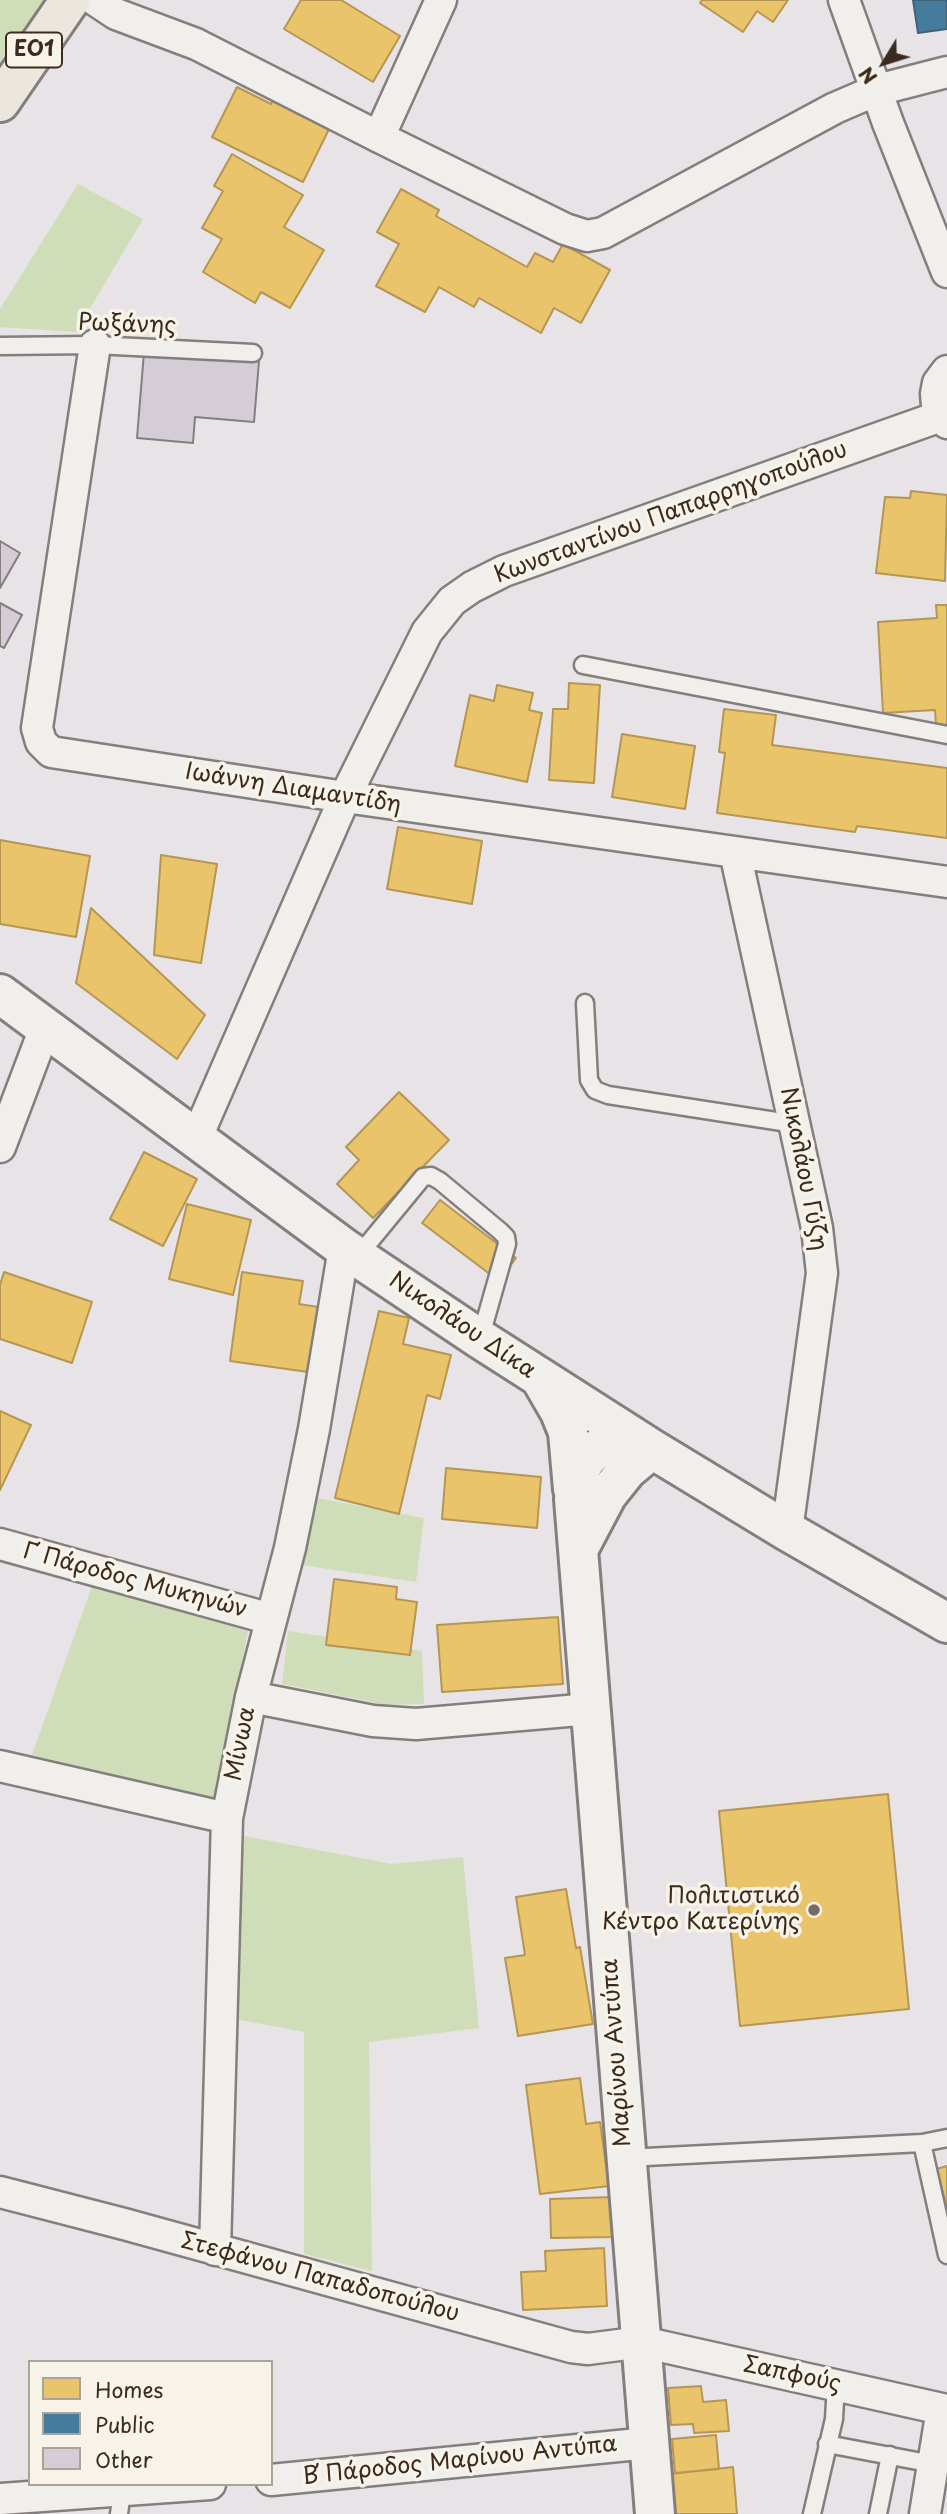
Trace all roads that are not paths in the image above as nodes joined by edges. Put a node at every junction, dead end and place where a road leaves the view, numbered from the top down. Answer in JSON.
{"nodes":[{"id":1,"x":70,"y":0,"type":"edge"},
{"id":2,"x":95,"y":0,"type":"edge"},
{"id":3,"x":138,"y":0,"type":"edge"},
{"id":4,"x":441,"y":0,"type":"edge"},
{"id":5,"x":844,"y":0,"type":"edge"},
{"id":6,"x":196,"y":44,"type":"junction"},
{"id":7,"x":947,"y":72,"type":"edge"},
{"id":8,"x":877,"y":90,"type":"junction"},
{"id":9,"x":0,"y":102,"type":"edge"},
{"id":10,"x":379,"y":137,"type":"junction"},
{"id":11,"x":947,"y":272,"type":"edge"},
{"id":12,"x":95,"y":345,"type":"junction"},
{"id":13,"x":0,"y":346,"type":"edge"},
{"id":14,"x":253,"y":353,"type":"dead end"},
{"id":15,"x":947,"y":371,"type":"edge"},
{"id":16,"x":944,"y":420,"type":"edge"},
{"id":17,"x":583,"y":665,"type":"dead end"},
{"id":18,"x":947,"y":735,"type":"edge"},
{"id":19,"x":345,"y":797,"type":"junction"},
{"id":20,"x":735,"y":852,"type":"junction"},
{"id":21,"x":947,"y":882,"type":"edge"},
{"id":22,"x":0,"y":994,"type":"edge"},
{"id":23,"x":585,"y":1003,"type":"dead end"},
{"id":24,"x":45,"y":1028,"type":"junction"},
{"id":25,"x":795,"y":1124,"type":"junction"},
{"id":26,"x":196,"y":1139,"type":"junction"},
{"id":27,"x":0,"y":1147,"type":"edge"},
{"id":28,"x":351,"y":1252,"type":"junction"},
{"id":29,"x":480,"y":1339,"type":"junction"},
{"id":30,"x":541,"y":1379,"type":"junction"},
{"id":31,"x":652,"y":1449,"type":"junction"},
{"id":32,"x":573,"y":1499,"type":"junction"},
{"id":33,"x":788,"y":1531,"type":"junction"},
{"id":34,"x":0,"y":1544,"type":"edge"},
{"id":35,"x":578,"y":1550,"type":"junction"},
{"id":36,"x":271,"y":1619,"type":"junction"},
{"id":37,"x":947,"y":1623,"type":"edge"},
{"id":38,"x":251,"y":1696,"type":"junction"},
{"id":39,"x":591,"y":1709,"type":"junction"},
{"id":40,"x":0,"y":1766,"type":"edge"},
{"id":41,"x":227,"y":1818,"type":"junction"},
{"id":42,"x":947,"y":2138,"type":"edge"},
{"id":43,"x":922,"y":2143,"type":"junction"},
{"id":44,"x":626,"y":2158,"type":"junction"},
{"id":45,"x":0,"y":2192,"type":"edge"},
{"id":46,"x":215,"y":2250,"type":"junction"},
{"id":47,"x":947,"y":2255,"type":"edge"},
{"id":48,"x":642,"y":2342,"type":"junction"},
{"id":49,"x":836,"y":2384,"type":"junction"},
{"id":50,"x":945,"y":2410,"type":"edge"},
{"id":51,"x":649,"y":2443,"type":"junction"},
{"id":52,"x":827,"y":2444,"type":"junction"},
{"id":53,"x":890,"y":2455,"type":"junction"},
{"id":54,"x":933,"y":2464,"type":"junction"},
{"id":55,"x":273,"y":2480,"type":"edge"},
{"id":56,"x":199,"y":2486,"type":"edge"},
{"id":57,"x":0,"y":2499,"type":"edge"},
{"id":58,"x":120,"y":2502,"type":"edge"},
{"id":59,"x":655,"y":2514,"type":"edge"},
{"id":60,"x":812,"y":2514,"type":"edge"},
{"id":61,"x":878,"y":2514,"type":"edge"},
{"id":62,"x":925,"y":2514,"type":"edge"}],
"edges":[{"from":1,"to":9,"type":"main road","number":"ΕΟ1"},
{"from":2,"to":6,"type":"street"},
{"from":3,"to":6,"type":"street"},
{"from":4,"to":10,"type":"street"},
{"from":5,"to":8,"type":"street"},
{"from":6,"to":10,"type":"street"},
{"from":7,"to":8,"type":"street"},
{"from":8,"to":10,"type":"street"},
{"from":8,"to":11,"type":"street"},
{"from":12,"to":13,"type":"lane","name":"Ρωξάνης"},
{"from":12,"to":14,"type":"lane","name":"Ρωξάνης"},
{"from":12,"to":19,"type":"street","name":"Ιωάννη Διαμαντίδη"},
{"from":15,"to":16,"type":"street"},
{"from":16,"to":19,"type":"street","name":"Κωνσταντίνου Παπαρρηγοπούλου"},
{"from":17,"to":18,"type":"lane"},
{"from":19,"to":20,"type":"street","name":"Ιωάννη Διαμαντίδη"},
{"from":19,"to":26,"type":"street","name":"Κωνσταντίνου Παπαρρηγοπούλου"},
{"from":20,"to":21,"type":"street","name":"Ιωάννη Διαμαντίδη"},
{"from":20,"to":25,"type":"street","name":"Νικολάου Γύζη"},
{"from":22,"to":24,"type":"street","name":"Νικολάου Δίκα"},
{"from":23,"to":25,"type":"lane"},
{"from":24,"to":26,"type":"street","name":"Νικολάου Δίκα"},
{"from":24,"to":27,"type":"street"},
{"from":25,"to":33,"type":"street","name":"Νικολάου Γύζη"},
{"from":26,"to":28,"type":"street","name":"Νικολάου Δίκα"},
{"from":28,"to":29,"type":"street","name":"Νικολάου Δίκα"},
{"from":28,"to":29,"type":"lane"},
{"from":28,"to":36,"type":"street","name":"Μίνωα"},
{"from":29,"to":30,"type":"street","name":"Νικολάου Δίκα"},
{"from":30,"to":31,"type":"street","name":"Νικολάου Δίκα"},
{"from":30,"to":32,"type":"street","name":"Μαρίνου Αντύπα"},
{"from":31,"to":32,"type":"street"},
{"from":31,"to":33,"type":"street","name":"Νικολάου Δίκα"},
{"from":31,"to":35,"type":"street"},
{"from":32,"to":35,"type":"street","name":"Μαρίνου Αντύπα"},
{"from":33,"to":37,"type":"street","name":"Νικολάου Δίκα"},
{"from":34,"to":36,"type":"street","name":"Γ΄ Πάροδος Μυκηνών"},
{"from":35,"to":39,"type":"street","name":"Μαρίνου Αντύπα"},
{"from":36,"to":38,"type":"street","name":"Μίνωα"},
{"from":38,"to":39,"type":"street"},
{"from":38,"to":41,"type":"street","name":"Μίνωα"},
{"from":39,"to":44,"type":"street","name":"Μαρίνου Αντύπα"},
{"from":40,"to":41,"type":"street"},
{"from":41,"to":46,"type":"street","name":"Μίνωα"},
{"from":42,"to":43,"type":"lane"},
{"from":43,"to":44,"type":"lane"},
{"from":43,"to":47,"type":"lane"},
{"from":44,"to":48,"type":"street","name":"Μαρίνου Αντύπα"},
{"from":45,"to":46,"type":"street","name":"Στεφάνου Παπαδοπούλου"},
{"from":46,"to":48,"type":"street","name":"Στεφάνου Παπαδοπούλου"},
{"from":48,"to":49,"type":"street","name":"Σαπφούς"},
{"from":48,"to":51,"type":"street","name":"Μαρίνου Αντύπα"},
{"from":49,"to":50,"type":"street","name":"Σαπφούς"},
{"from":49,"to":52,"type":"lane"},
{"from":50,"to":54,"type":"street"},
{"from":51,"to":55,"type":"street","name":"Β΄ Πάροδος Μαρίνου Αντύπα"},
{"from":51,"to":59,"type":"street","name":"Μαρίνου Αντύπα"},
{"from":52,"to":53,"type":"lane"},
{"from":52,"to":60,"type":"lane"},
{"from":53,"to":54,"type":"lane"},
{"from":53,"to":61,"type":"lane"},
{"from":54,"to":62,"type":"street"},
{"from":56,"to":58,"type":"street"},
{"from":57,"to":58,"type":"street"}]}
